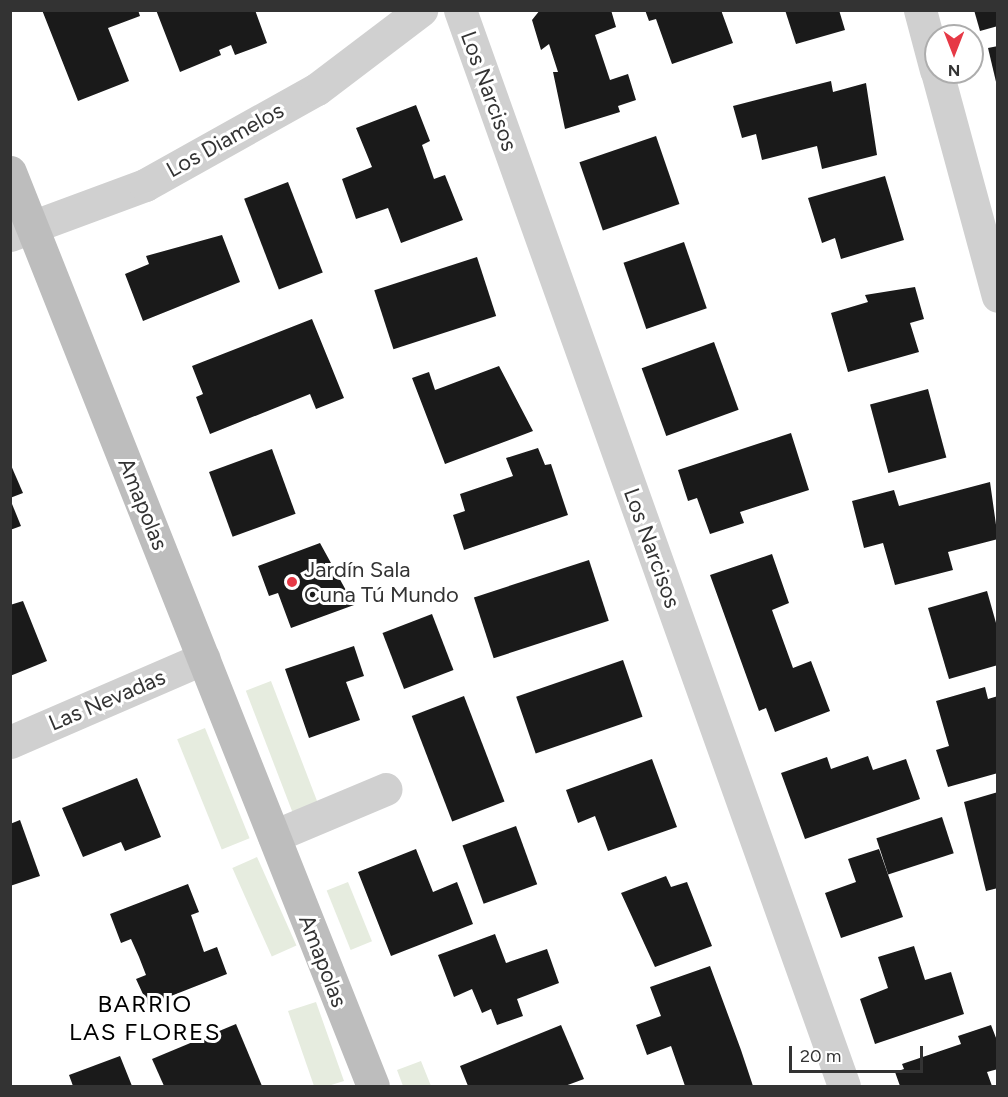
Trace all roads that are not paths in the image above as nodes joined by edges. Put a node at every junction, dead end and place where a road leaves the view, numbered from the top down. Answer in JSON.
{"nodes":[{"id":1,"x":421,"y":10,"type":"edge"},
{"id":2,"x":460,"y":10,"type":"edge"},
{"id":3,"x":920,"y":10,"type":"edge"},
{"id":4,"x":924,"y":25,"type":"edge"},
{"id":5,"x":940,"y":84,"type":"edge"},
{"id":6,"x":10,"y":172,"type":"edge"},
{"id":7,"x":22,"y":230,"type":"edge"},
{"id":8,"x":998,"y":296,"type":"edge"},
{"id":9,"x":204,"y":658,"type":"junction"},
{"id":10,"x":10,"y":742,"type":"edge"},
{"id":11,"x":386,"y":789,"type":"dead end"},
{"id":12,"x":274,"y":836,"type":"junction"},
{"id":13,"x":373,"y":1086,"type":"edge"},
{"id":14,"x":844,"y":1086,"type":"edge"}],
"edges":[{"from":1,"to":7,"type":"street","name":"Los Diamelos"},
{"from":2,"to":14,"type":"street","name":"Los Narcisos"},
{"from":3,"to":4,"type":"street"},
{"from":5,"to":8,"type":"street"},
{"from":6,"to":7,"type":"street","name":"Amapolas"},
{"from":7,"to":9,"type":"street","name":"Amapolas"},
{"from":9,"to":10,"type":"street","name":"Las Nevadas"},
{"from":9,"to":12,"type":"street","name":"Amapolas"},
{"from":11,"to":12,"type":"street"},
{"from":12,"to":13,"type":"street","name":"Amapolas"}]}
